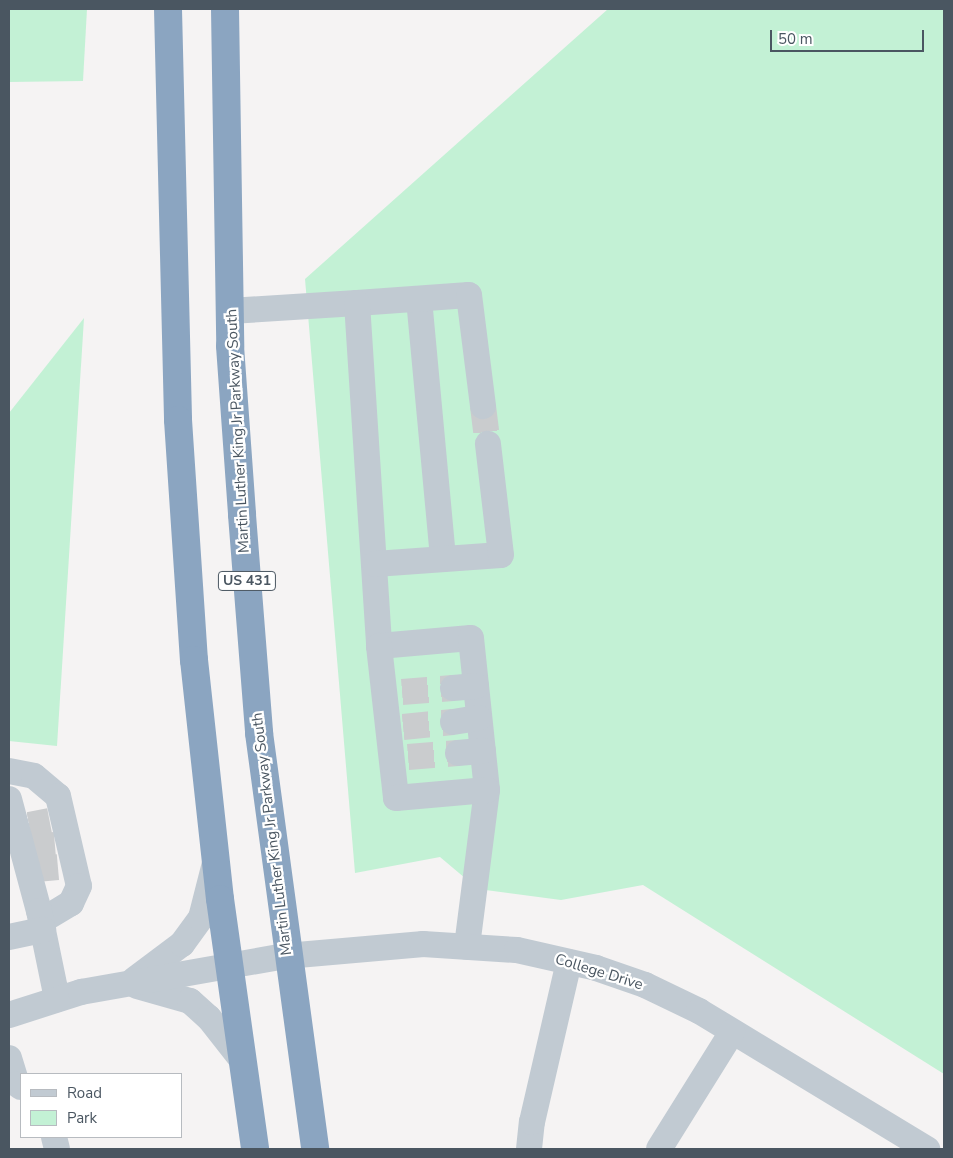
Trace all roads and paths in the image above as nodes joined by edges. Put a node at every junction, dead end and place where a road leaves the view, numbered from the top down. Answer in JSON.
{"nodes":[{"id":1,"x":168,"y":9,"type":"edge"},
{"id":2,"x":225,"y":9,"type":"edge"},
{"id":3,"x":420,"y":299,"type":"junction"},
{"id":4,"x":357,"y":304,"type":"junction"},
{"id":5,"x":230,"y":311,"type":"junction"},
{"id":6,"x":483,"y":406,"type":"tunnel mouth"},
{"id":7,"x":488,"y":444,"type":"tunnel mouth"},
{"id":8,"x":442,"y":558,"type":"junction"},
{"id":9,"x":375,"y":564,"type":"junction"},
{"id":10,"x":379,"y":646,"type":"junction"},
{"id":11,"x":479,"y":718,"type":"junction"},
{"id":12,"x":453,"y":722,"type":"tunnel mouth"},
{"id":13,"x":9,"y":771,"type":"edge"},
{"id":14,"x":487,"y":790,"type":"junction"},
{"id":15,"x":9,"y":799,"type":"edge"},
{"id":16,"x":44,"y":846,"type":"junction"},
{"id":17,"x":216,"y":861,"type":"junction"},
{"id":18,"x":42,"y":925,"type":"junction"},
{"id":19,"x":9,"y":937,"type":"edge"},
{"id":20,"x":467,"y":947,"type":"junction"},
{"id":21,"x":286,"y":956,"type":"junction"},
{"id":22,"x":569,"y":962,"type":"junction"},
{"id":23,"x":229,"y":967,"type":"junction"},
{"id":24,"x":130,"y":984,"type":"junction"},
{"id":25,"x":57,"y":999,"type":"junction"},
{"id":26,"x":9,"y":1015,"type":"edge"},
{"id":27,"x":732,"y":1032,"type":"junction"},
{"id":28,"x":9,"y":1058,"type":"edge"},
{"id":29,"x":242,"y":1060,"type":"junction"},
{"id":30,"x":16,"y":1086,"type":"edge"},
{"id":31,"x":255,"y":1149,"type":"edge"},
{"id":32,"x":315,"y":1149,"type":"edge"},
{"id":33,"x":529,"y":1149,"type":"edge"},
{"id":34,"x":659,"y":1149,"type":"edge"},
{"id":35,"x":927,"y":1149,"type":"edge"}],
"edges":[{"from":1,"to":17,"type":"highway"},
{"from":2,"to":5,"type":"highway","name":"Martin Luther King Jr Parkway South","number":"US 431"},
{"from":3,"to":4,"type":"street"},
{"from":3,"to":6,"type":"street"},
{"from":3,"to":8,"type":"street"},
{"from":4,"to":5,"type":"street"},
{"from":4,"to":9,"type":"street"},
{"from":5,"to":21,"type":"highway","name":"Martin Luther King Jr Parkway South","number":"US 431"},
{"from":7,"to":8,"type":"street"},
{"from":8,"to":9,"type":"street"},
{"from":9,"to":10,"type":"street"},
{"from":10,"to":11,"type":"street"},
{"from":10,"to":14,"type":"street"},
{"from":11,"to":12,"type":"street"},
{"from":11,"to":14,"type":"street"},
{"from":13,"to":16,"type":"street"},
{"from":14,"to":20,"type":"street"},
{"from":15,"to":16,"type":"street"},
{"from":16,"to":18,"type":"street"},
{"from":16,"to":18,"type":"street"},
{"from":17,"to":23,"type":"highway"},
{"from":17,"to":24,"type":"street"},
{"from":18,"to":19,"type":"street"},
{"from":18,"to":25,"type":"street"},
{"from":20,"to":21,"type":"street","name":"College Drive"},
{"from":20,"to":22,"type":"street","name":"College Drive"},
{"from":21,"to":23,"type":"street","name":"College Drive"},
{"from":21,"to":32,"type":"highway","name":"Martin Luther King Jr Parkway South","number":"US 431"},
{"from":22,"to":27,"type":"street","name":"College Drive"},
{"from":22,"to":33,"type":"street"},
{"from":23,"to":24,"type":"street","name":"College Drive"},
{"from":23,"to":29,"type":"highway"},
{"from":24,"to":25,"type":"street","name":"College Drive"},
{"from":24,"to":29,"type":"street"},
{"from":25,"to":26,"type":"street","name":"College Drive"},
{"from":27,"to":34,"type":"street"},
{"from":27,"to":35,"type":"street","name":"College Drive"},
{"from":28,"to":30,"type":"street"},
{"from":29,"to":31,"type":"highway"}]}
